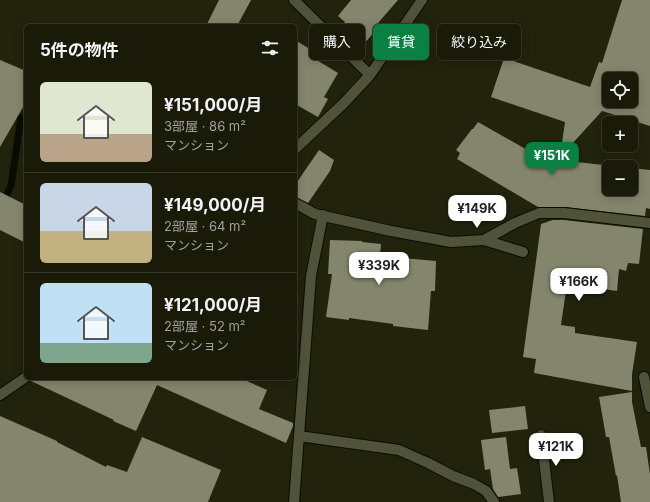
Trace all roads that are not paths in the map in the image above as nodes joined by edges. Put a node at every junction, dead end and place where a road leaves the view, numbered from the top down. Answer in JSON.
{"nodes":[{"id":1,"x":294,"y":0,"type":"edge"},
{"id":2,"x":422,"y":0,"type":"edge"},
{"id":3,"x":370,"y":75,"type":"junction"},
{"id":4,"x":297,"y":148,"type":"edge"},
{"id":5,"x":297,"y":204,"type":"edge"},
{"id":6,"x":323,"y":215,"type":"junction"},
{"id":7,"x":650,"y":224,"type":"edge"},
{"id":8,"x":484,"y":240,"type":"junction"},
{"id":9,"x":523,"y":252,"type":"dead end"},
{"id":10,"x":644,"y":377,"type":"dead end"},
{"id":11,"x":24,"y":378,"type":"edge"},
{"id":12,"x":0,"y":395,"type":"edge"},
{"id":13,"x":650,"y":407,"type":"edge"},
{"id":14,"x":540,"y":435,"type":"dead end"},
{"id":15,"x":299,"y":436,"type":"junction"},
{"id":16,"x":294,"y":502,"type":"edge"},
{"id":17,"x":494,"y":502,"type":"edge"},
{"id":18,"x":549,"y":502,"type":"edge"}],
"edges":[{"from":1,"to":3,"type":"street"},
{"from":2,"to":3,"type":"street"},
{"from":3,"to":4,"type":"street"},
{"from":5,"to":6,"type":"street"},
{"from":6,"to":8,"type":"street"},
{"from":6,"to":15,"type":"street"},
{"from":7,"to":8,"type":"street"},
{"from":8,"to":9,"type":"street"},
{"from":10,"to":13,"type":"street"},
{"from":11,"to":12,"type":"street"},
{"from":14,"to":18,"type":"street"},
{"from":15,"to":16,"type":"street"},
{"from":15,"to":17,"type":"street"}]}
